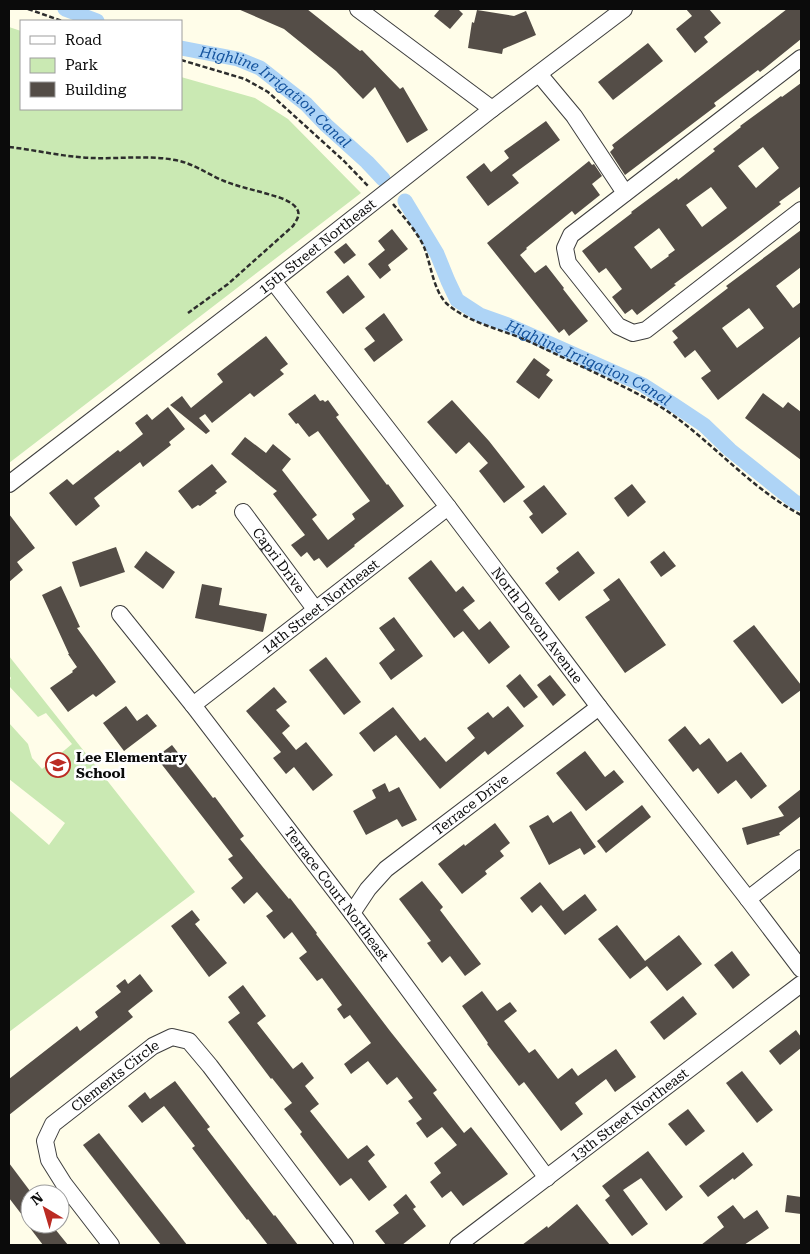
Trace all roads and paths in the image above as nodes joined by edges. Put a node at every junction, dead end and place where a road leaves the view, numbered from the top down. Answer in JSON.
{"nodes":[{"id":1,"x":28,"y":9,"type":"edge"},
{"id":2,"x":358,"y":9,"type":"edge"},
{"id":3,"x":624,"y":9,"type":"edge"},
{"id":4,"x":59,"y":20,"type":"edge"},
{"id":5,"x":801,"y":58,"type":"edge"},
{"id":6,"x":182,"y":60,"type":"edge"},
{"id":7,"x":539,"y":74,"type":"junction"},
{"id":8,"x":492,"y":109,"type":"junction"},
{"id":9,"x":9,"y":147,"type":"edge"},
{"id":10,"x":625,"y":193,"type":"junction"},
{"id":11,"x":380,"y":198,"type":"junction"},
{"id":12,"x":801,"y":210,"type":"edge"},
{"id":13,"x":273,"y":281,"type":"junction"},
{"id":14,"x":188,"y":313,"type":"dead end"},
{"id":15,"x":9,"y":484,"type":"edge"},
{"id":16,"x":448,"y":507,"type":"junction"},
{"id":17,"x":243,"y":512,"type":"dead end"},
{"id":18,"x":801,"y":515,"type":"edge"},
{"id":19,"x":315,"y":610,"type":"junction"},
{"id":20,"x":120,"y":614,"type":"dead end"},
{"id":21,"x":193,"y":705,"type":"junction"},
{"id":22,"x":599,"y":707,"type":"junction"},
{"id":23,"x":801,"y":858,"type":"edge"},
{"id":24,"x":748,"y":899,"type":"junction"},
{"id":25,"x":352,"y":913,"type":"junction"},
{"id":26,"x":801,"y":970,"type":"edge"},
{"id":27,"x":801,"y":984,"type":"edge"},
{"id":28,"x":547,"y":1178,"type":"junction"},
{"id":29,"x":111,"y":1245,"type":"edge"},
{"id":30,"x":346,"y":1245,"type":"edge"},
{"id":31,"x":458,"y":1245,"type":"edge"}],
"edges":[{"from":1,"to":4,"type":"path"},
{"from":2,"to":8,"type":"street"},
{"from":3,"to":7,"type":"street","name":"15th Street Northeast"},
{"from":5,"to":10,"type":"street"},
{"from":6,"to":11,"type":"path"},
{"from":7,"to":8,"type":"street","name":"15th Street Northeast"},
{"from":7,"to":10,"type":"street"},
{"from":8,"to":11,"type":"street","name":"15th Street Northeast"},
{"from":9,"to":14,"type":"path"},
{"from":10,"to":12,"type":"street"},
{"from":11,"to":13,"type":"street","name":"15th Street Northeast"},
{"from":11,"to":18,"type":"path"},
{"from":13,"to":15,"type":"street","name":"15th Street Northeast"},
{"from":13,"to":16,"type":"street","name":"North Devon Avenue"},
{"from":16,"to":19,"type":"street","name":"14th Street Northeast"},
{"from":16,"to":22,"type":"street","name":"North Devon Avenue"},
{"from":17,"to":19,"type":"street","name":"Capri Drive"},
{"from":19,"to":21,"type":"street","name":"14th Street Northeast"},
{"from":20,"to":21,"type":"street","name":"Terrace Court Northeast"},
{"from":21,"to":25,"type":"street","name":"Terrace Court Northeast"},
{"from":22,"to":24,"type":"street","name":"North Devon Avenue"},
{"from":22,"to":25,"type":"street","name":"Terrace Drive"},
{"from":23,"to":24,"type":"street"},
{"from":24,"to":26,"type":"street","name":"North Devon Avenue"},
{"from":25,"to":28,"type":"street","name":"Terrace Court Northeast"},
{"from":27,"to":28,"type":"street","name":"13th Street Northeast"},
{"from":28,"to":31,"type":"street","name":"13th Street Northeast"},
{"from":29,"to":30,"type":"street","name":"Clements Circle"}]}
